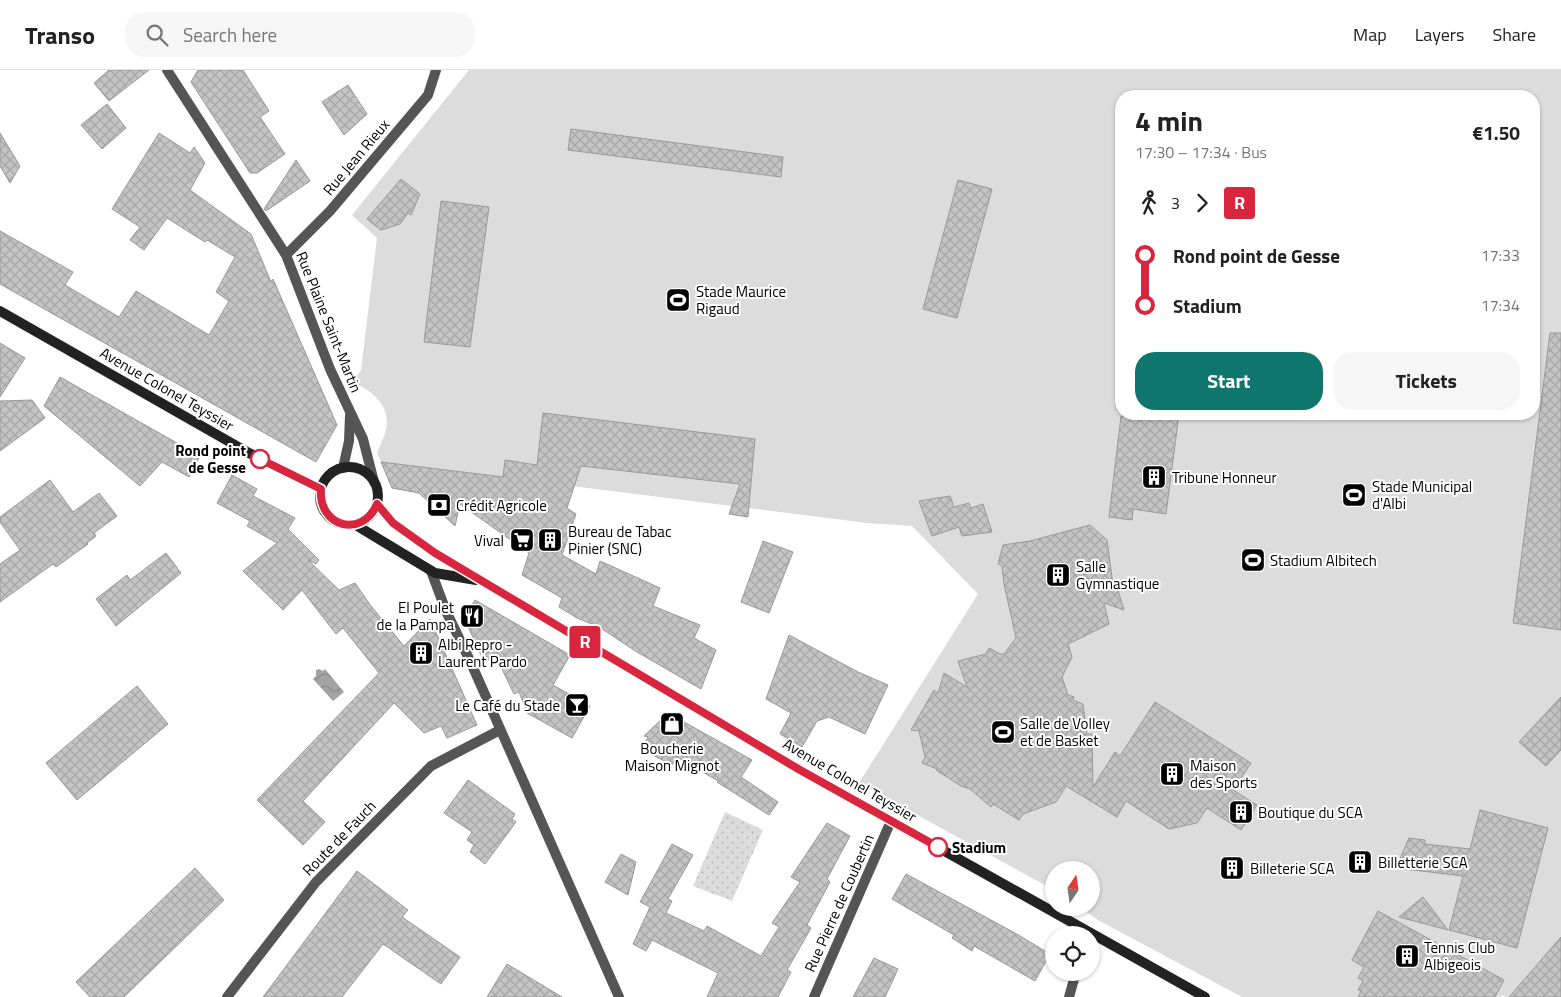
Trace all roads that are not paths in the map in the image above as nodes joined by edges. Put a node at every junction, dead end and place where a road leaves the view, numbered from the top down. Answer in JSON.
{"nodes":[{"id":1,"x":167,"y":70,"type":"edge"},
{"id":2,"x":436,"y":70,"type":"edge"},
{"id":3,"x":286,"y":255,"type":"junction"},
{"id":4,"x":0,"y":311,"type":"edge"},
{"id":5,"x":350,"y":411,"type":"junction"},
{"id":6,"x":343,"y":468,"type":"junction"},
{"id":7,"x":374,"y":482,"type":"junction"},
{"id":8,"x":321,"y":489,"type":"junction"},
{"id":9,"x":377,"y":504,"type":"junction"},
{"id":10,"x":354,"y":524,"type":"junction"},
{"id":11,"x":432,"y":571,"type":"junction"},
{"id":12,"x":484,"y":582,"type":"junction"},
{"id":13,"x":500,"y":730,"type":"junction"},
{"id":14,"x":891,"y":821,"type":"junction"},
{"id":15,"x":1075,"y":926,"type":"edge"},
{"id":16,"x":1100,"y":940,"type":"edge"},
{"id":17,"x":1073,"y":981,"type":"edge"},
{"id":18,"x":227,"y":997,"type":"edge"},
{"id":19,"x":619,"y":997,"type":"edge"},
{"id":20,"x":814,"y":997,"type":"edge"},
{"id":21,"x":1069,"y":997,"type":"edge"},
{"id":22,"x":1205,"y":997,"type":"edge"}],
"edges":[{"from":1,"to":3,"type":"street","name":"Rue Plaine Saint-Martin"},
{"from":2,"to":3,"type":"street","name":"Rue Jean Rieux"},
{"from":3,"to":5,"type":"street","name":"Rue Plaine Saint-Martin"},
{"from":4,"to":8,"type":"main road","name":"Avenue Colonel Teyssier"},
{"from":5,"to":6,"type":"street","name":"Rue Plaine Saint-Martin"},
{"from":5,"to":7,"type":"street"},
{"from":6,"to":7,"type":"main road"},
{"from":6,"to":8,"type":"main road"},
{"from":7,"to":9,"type":"main road"},
{"from":8,"to":10,"type":"main road"},
{"from":9,"to":10,"type":"main road"},
{"from":9,"to":12,"type":"main road","name":"Avenue Colonel Teyssier"},
{"from":10,"to":11,"type":"main road","name":"Avenue Colonel Teyssier"},
{"from":11,"to":12,"type":"main road","name":"Avenue Colonel Teyssier"},
{"from":11,"to":13,"type":"street"},
{"from":12,"to":14,"type":"main road","name":"Avenue Colonel Teyssier"},
{"from":13,"to":18,"type":"street","name":"Route de Fauch"},
{"from":13,"to":19,"type":"street"},
{"from":14,"to":15,"type":"main road","name":"Avenue Colonel Teyssier"},
{"from":14,"to":20,"type":"street","name":"Rue Pierre de Coubertin"},
{"from":16,"to":22,"type":"main road","name":"Avenue Colonel Teyssier"},
{"from":17,"to":21,"type":"street"}]}
